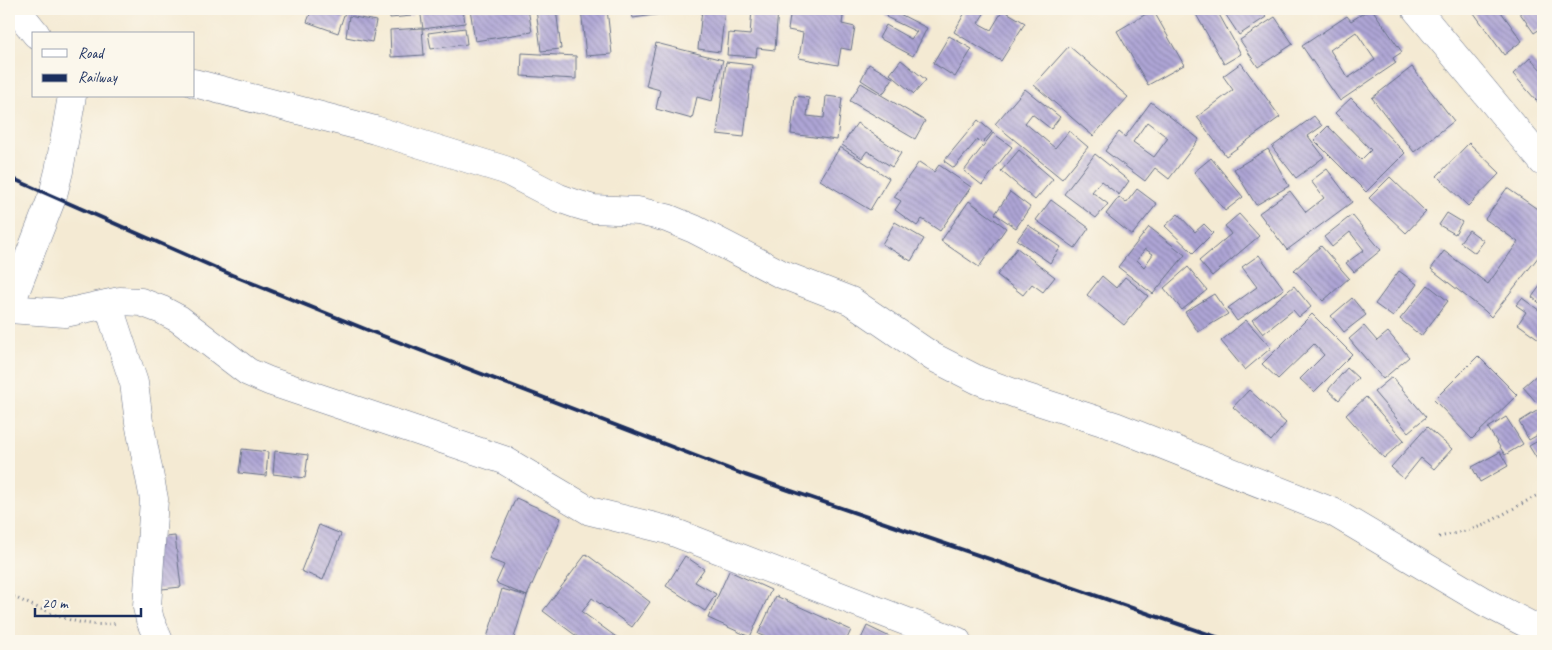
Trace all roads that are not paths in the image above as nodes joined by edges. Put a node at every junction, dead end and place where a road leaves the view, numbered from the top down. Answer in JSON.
{"nodes":[{"id":1,"x":16,"y":9,"type":"edge"},
{"id":2,"x":1416,"y":9,"type":"edge"},
{"id":3,"x":34,"y":32,"type":"edge"},
{"id":4,"x":195,"y":83,"type":"edge"},
{"id":5,"x":72,"y":98,"type":"edge"},
{"id":6,"x":1543,"y":162,"type":"edge"},
{"id":7,"x":108,"y":304,"type":"junction"},
{"id":8,"x":9,"y":309,"type":"edge"},
{"id":9,"x":1543,"y":632,"type":"edge"},
{"id":10,"x":159,"y":641,"type":"edge"},
{"id":11,"x":956,"y":641,"type":"edge"}],
"edges":[{"from":1,"to":3,"type":"street"},
{"from":2,"to":6,"type":"street"},
{"from":4,"to":9,"type":"street"},
{"from":5,"to":8,"type":"street"},
{"from":7,"to":8,"type":"street"},
{"from":7,"to":10,"type":"street"},
{"from":7,"to":11,"type":"street"}]}
